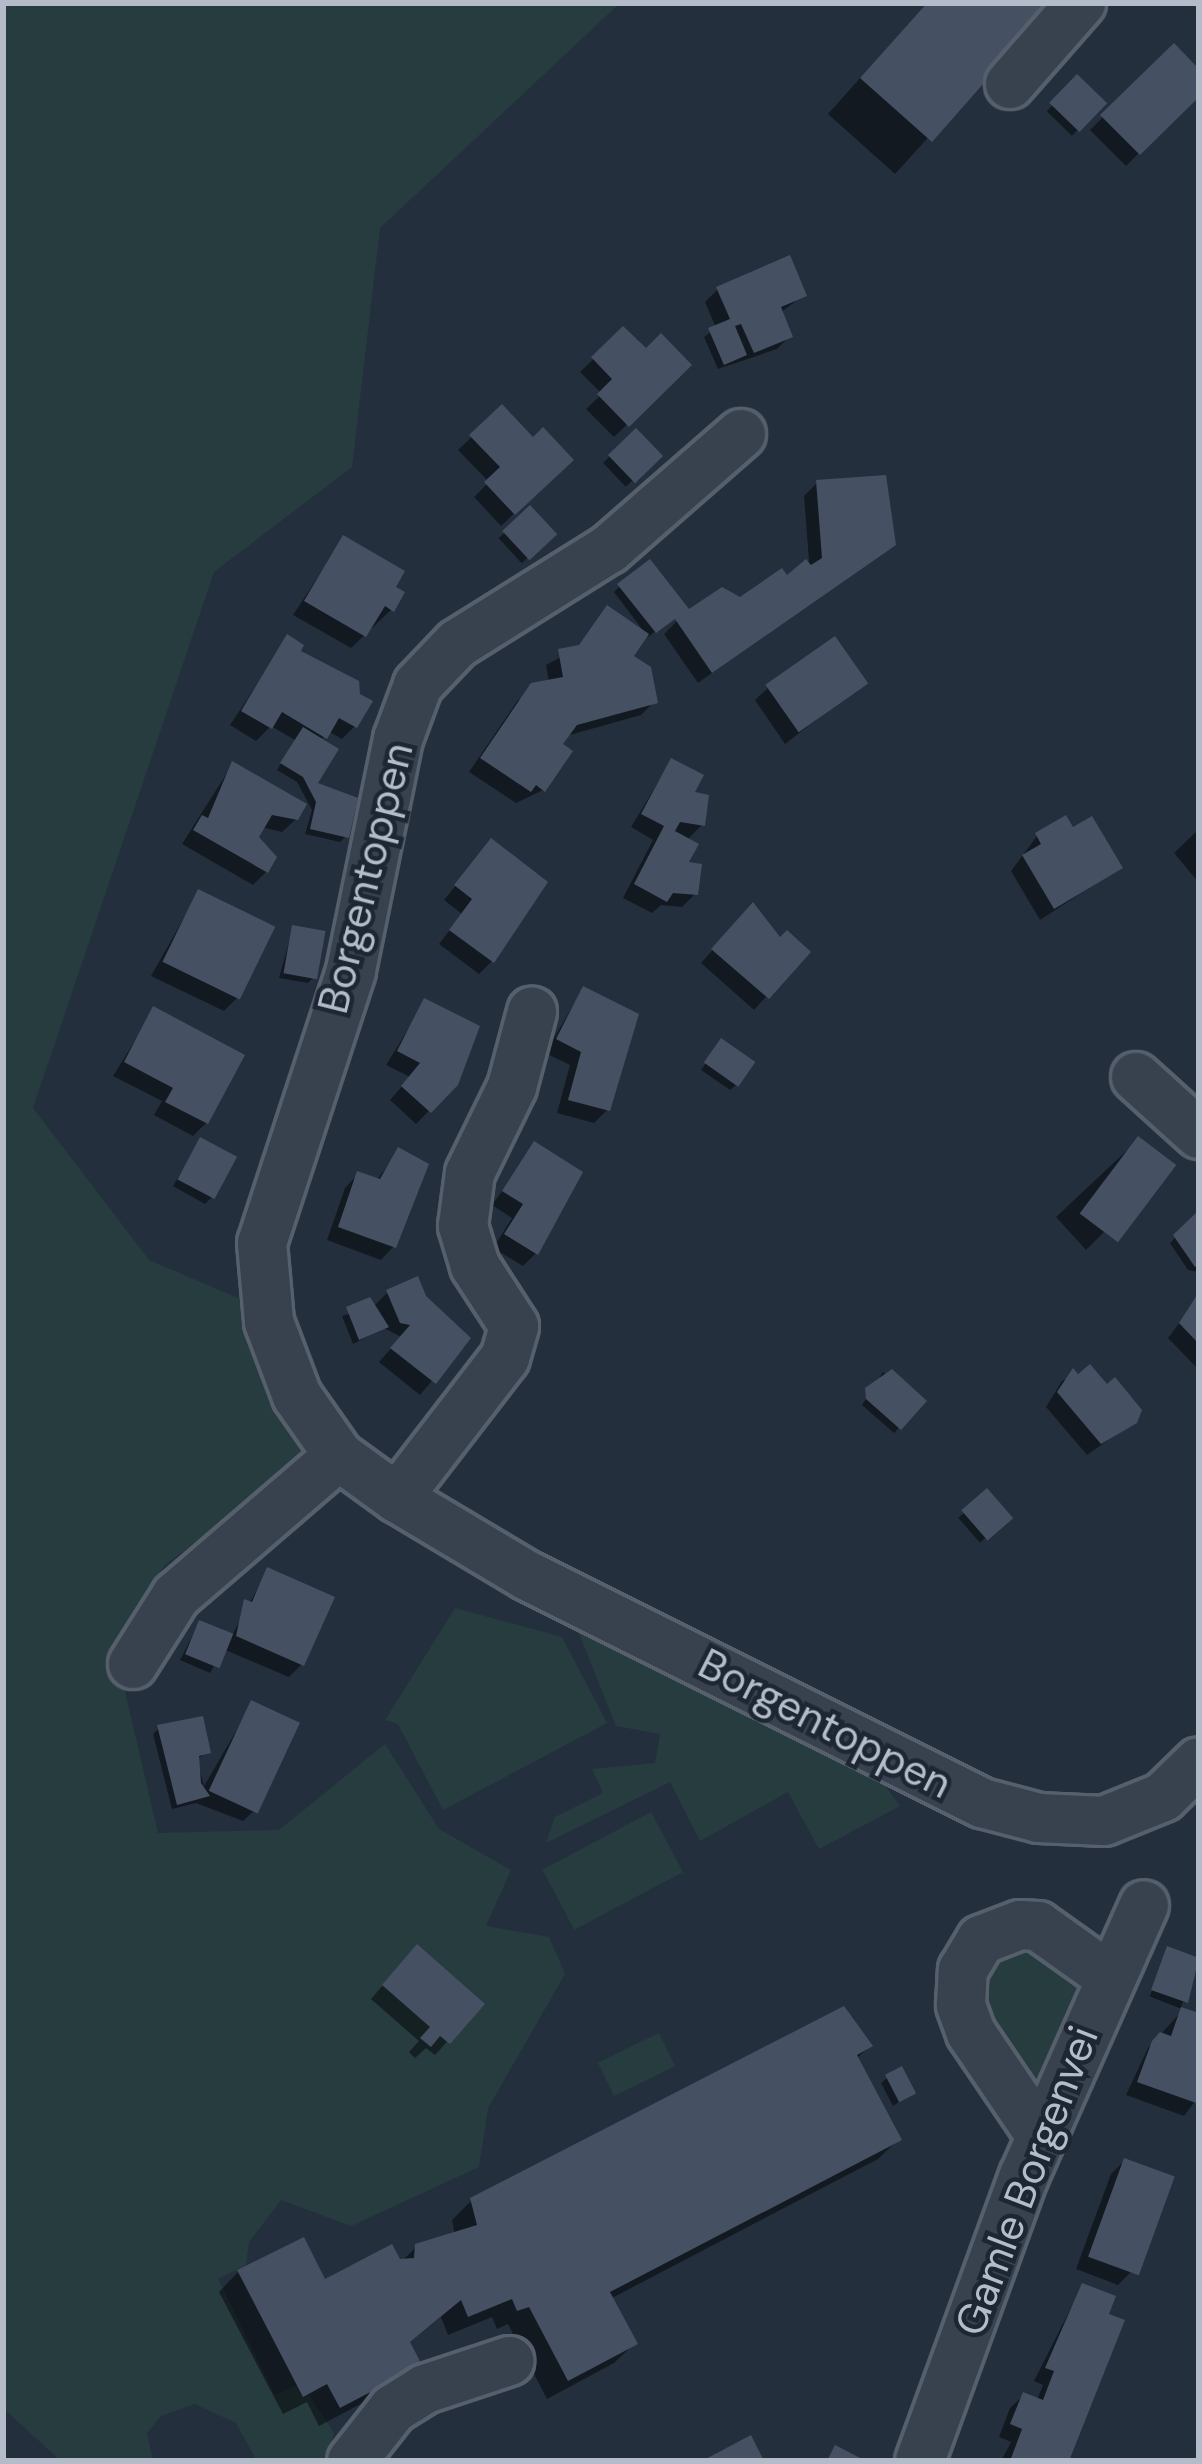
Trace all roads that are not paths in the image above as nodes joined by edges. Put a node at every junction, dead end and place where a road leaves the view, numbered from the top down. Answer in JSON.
{"nodes":[{"id":1,"x":1081,"y":3,"type":"edge"},
{"id":2,"x":1010,"y":84,"type":"dead end"},
{"id":3,"x":742,"y":434,"type":"dead end"},
{"id":4,"x":532,"y":1012,"type":"dead end"},
{"id":5,"x":1136,"y":1077,"type":"dead end"},
{"id":6,"x":1199,"y":1134,"type":"edge"},
{"id":7,"x":339,"y":1456,"type":"junction"},
{"id":8,"x":397,"y":1498,"type":"junction"},
{"id":9,"x":134,"y":1664,"type":"dead end"},
{"id":10,"x":1199,"y":1762,"type":"edge"},
{"id":11,"x":1144,"y":1904,"type":"dead end"},
{"id":12,"x":1108,"y":1975,"type":"junction"},
{"id":13,"x":1041,"y":2136,"type":"junction"},
{"id":14,"x":509,"y":2361,"type":"dead end"},
{"id":15,"x":352,"y":2461,"type":"edge"},
{"id":16,"x":920,"y":2461,"type":"edge"}],
"edges":[{"from":1,"to":2,"type":"street"},
{"from":3,"to":7,"type":"street","name":"Borgentoppen"},
{"from":4,"to":8,"type":"street"},
{"from":5,"to":6,"type":"street"},
{"from":7,"to":8,"type":"street","name":"Borgentoppen"},
{"from":7,"to":9,"type":"street"},
{"from":8,"to":10,"type":"street","name":"Borgentoppen"},
{"from":11,"to":12,"type":"street","name":"Gamle Borgenvei"},
{"from":12,"to":13,"type":"street","name":"Gamle Borgenvei"},
{"from":12,"to":13,"type":"street"},
{"from":13,"to":16,"type":"street","name":"Gamle Borgenvei"},
{"from":14,"to":15,"type":"street"}]}
